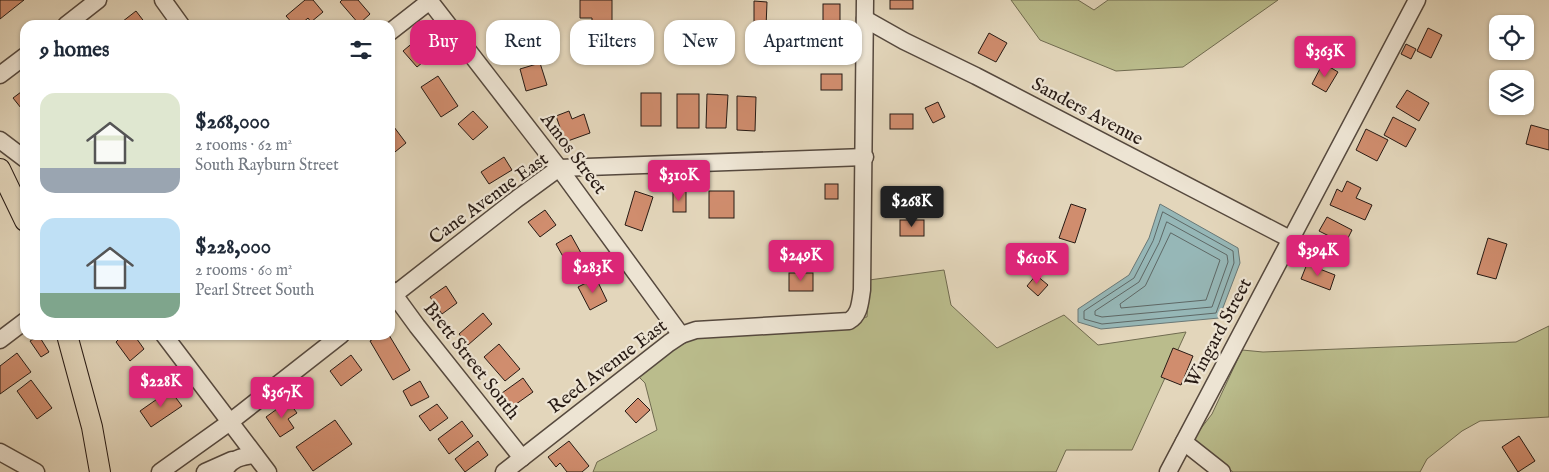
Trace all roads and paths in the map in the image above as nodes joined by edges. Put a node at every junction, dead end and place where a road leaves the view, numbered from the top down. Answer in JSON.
{"nodes":[{"id":1,"x":98,"y":0,"type":"edge"},
{"id":2,"x":162,"y":0,"type":"edge"},
{"id":3,"x":430,"y":0,"type":"edge"},
{"id":4,"x":865,"y":0,"type":"edge"},
{"id":5,"x":1417,"y":0,"type":"edge"},
{"id":6,"x":865,"y":19,"type":"junction"},
{"id":7,"x":72,"y":20,"type":"edge"},
{"id":8,"x":177,"y":20,"type":"edge"},
{"id":9,"x":395,"y":28,"type":"edge"},
{"id":10,"x":20,"y":60,"type":"edge"},
{"id":11,"x":0,"y":75,"type":"edge"},
{"id":12,"x":0,"y":140,"type":"edge"},
{"id":13,"x":20,"y":155,"type":"edge"},
{"id":14,"x":865,"y":157,"type":"junction"},
{"id":15,"x":559,"y":168,"type":"junction"},
{"id":16,"x":0,"y":169,"type":"edge"},
{"id":17,"x":20,"y":211,"type":"edge"},
{"id":18,"x":1290,"y":239,"type":"junction"},
{"id":19,"x":395,"y":292,"type":"edge"},
{"id":20,"x":395,"y":298,"type":"edge"},
{"id":21,"x":20,"y":325,"type":"edge"},
{"id":22,"x":682,"y":335,"type":"junction"},
{"id":23,"x":0,"y":340,"type":"edge"},
{"id":24,"x":68,"y":340,"type":"edge"},
{"id":25,"x":168,"y":340,"type":"edge"},
{"id":26,"x":335,"y":340,"type":"edge"},
{"id":27,"x":230,"y":422,"type":"junction"},
{"id":28,"x":1184,"y":442,"type":"junction"},
{"id":29,"x":0,"y":452,"type":"edge"},
{"id":30,"x":255,"y":455,"type":"junction"},
{"id":31,"x":522,"y":458,"type":"junction"},
{"id":32,"x":228,"y":466,"type":"edge"},
{"id":33,"x":180,"y":467,"type":"edge"},
{"id":34,"x":36,"y":472,"type":"edge"},
{"id":35,"x":100,"y":472,"type":"edge"},
{"id":36,"x":160,"y":472,"type":"edge"},
{"id":37,"x":205,"y":472,"type":"edge"},
{"id":38,"x":268,"y":472,"type":"edge"},
{"id":39,"x":504,"y":472,"type":"edge"},
{"id":40,"x":1168,"y":472,"type":"edge"},
{"id":41,"x":1222,"y":472,"type":"edge"}],
"edges":[{"from":1,"to":7,"type":"street"},
{"from":2,"to":8,"type":"street"},
{"from":3,"to":9,"type":"street"},
{"from":3,"to":15,"type":"street","name":"Amos Street"},
{"from":4,"to":6,"type":"street"},
{"from":5,"to":18,"type":"street","name":"Wingard Street"},
{"from":6,"to":14,"type":"street"},
{"from":6,"to":18,"type":"street","name":"Sanders Avenue"},
{"from":10,"to":11,"type":"street"},
{"from":12,"to":13,"type":"street"},
{"from":14,"to":15,"type":"street","name":"Cane Avenue East"},
{"from":14,"to":22,"type":"street","name":"Reed Avenue East"},
{"from":15,"to":19,"type":"street","name":"Cane Avenue East"},
{"from":15,"to":22,"type":"street","name":"Amos Street"},
{"from":16,"to":17,"type":"main road"},
{"from":18,"to":28,"type":"street","name":"Wingard Street"},
{"from":20,"to":31,"type":"street","name":"Brett Street South"},
{"from":21,"to":23,"type":"street"},
{"from":22,"to":31,"type":"street","name":"Reed Avenue East"},
{"from":24,"to":35,"type":"main road"},
{"from":25,"to":27,"type":"street"},
{"from":26,"to":27,"type":"street"},
{"from":27,"to":30,"type":"street"},
{"from":27,"to":33,"type":"street"},
{"from":28,"to":40,"type":"street","name":"Wingard Street"},
{"from":28,"to":41,"type":"street"},
{"from":29,"to":34,"type":"street"},
{"from":30,"to":32,"type":"street"},
{"from":30,"to":38,"type":"street"},
{"from":31,"to":39,"type":"street","name":"Reed Avenue East"},
{"from":32,"to":37,"type":"street"},
{"from":33,"to":36,"type":"street"}]}
